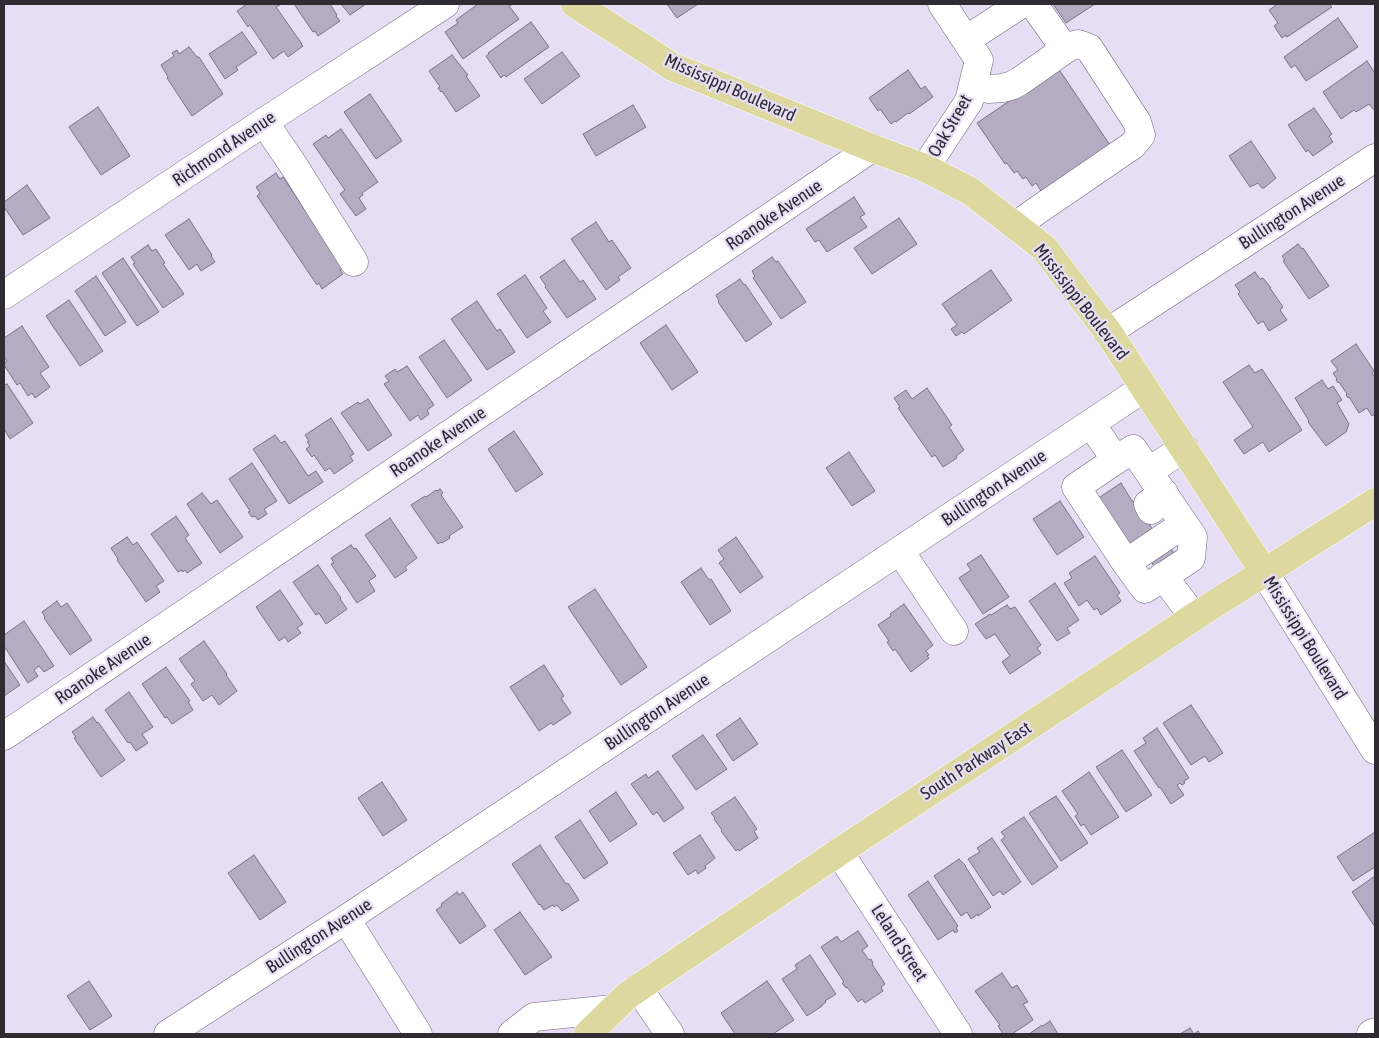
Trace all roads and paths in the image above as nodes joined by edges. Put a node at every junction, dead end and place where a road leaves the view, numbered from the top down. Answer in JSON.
{"nodes":[{"id":1,"x":445,"y":4,"type":"edge"},
{"id":2,"x":575,"y":4,"type":"edge"},
{"id":3,"x":942,"y":4,"type":"edge"},
{"id":4,"x":1020,"y":4,"type":"edge"},
{"id":5,"x":1033,"y":4,"type":"edge"},
{"id":6,"x":966,"y":40,"type":"junction"},
{"id":7,"x":1065,"y":49,"type":"junction"},
{"id":8,"x":973,"y":86,"type":"junction"},
{"id":9,"x":264,"y":122,"type":"junction"},
{"id":10,"x":872,"y":148,"type":"junction"},
{"id":11,"x":1375,"y":158,"type":"edge"},
{"id":12,"x":925,"y":168,"type":"junction"},
{"id":13,"x":1016,"y":226,"type":"junction"},
{"id":14,"x":354,"y":262,"type":"dead end"},
{"id":15,"x":4,"y":295,"type":"edge"},
{"id":16,"x":1108,"y":332,"type":"junction"},
{"id":17,"x":1144,"y":388,"type":"junction"},
{"id":18,"x":1091,"y":424,"type":"junction"},
{"id":19,"x":1184,"y":448,"type":"junction"},
{"id":20,"x":1116,"y":460,"type":"junction"},
{"id":21,"x":1149,"y":471,"type":"junction"},
{"id":22,"x":1375,"y":502,"type":"edge"},
{"id":23,"x":1167,"y":518,"type":"junction"},
{"id":24,"x":900,"y":551,"type":"junction"},
{"id":25,"x":1126,"y":563,"type":"junction"},
{"id":26,"x":1264,"y":572,"type":"junction"},
{"id":27,"x":1164,"y":576,"type":"junction"},
{"id":28,"x":1194,"y":617,"type":"junction"},
{"id":29,"x":954,"y":631,"type":"dead end"},
{"id":30,"x":4,"y":736,"type":"edge"},
{"id":31,"x":1375,"y":750,"type":"edge"},
{"id":32,"x":839,"y":852,"type":"junction"},
{"id":33,"x":346,"y":919,"type":"junction"},
{"id":34,"x":638,"y":988,"type":"junction"},
{"id":35,"x":613,"y":1009,"type":"junction"},
{"id":36,"x":1375,"y":1032,"type":"edge"},
{"id":37,"x":168,"y":1034,"type":"edge"},
{"id":38,"x":418,"y":1034,"type":"edge"},
{"id":39,"x":512,"y":1034,"type":"edge"},
{"id":40,"x":588,"y":1034,"type":"edge"},
{"id":41,"x":670,"y":1034,"type":"edge"},
{"id":42,"x":958,"y":1034,"type":"edge"},
{"id":43,"x":1371,"y":1034,"type":"edge"}],
"edges":[{"from":1,"to":9,"type":"street","name":"Richmond Avenue"},
{"from":2,"to":10,"type":"main road","name":"Mississippi Boulevard"},
{"from":3,"to":6,"type":"street","name":"Oak Street"},
{"from":4,"to":6,"type":"street"},
{"from":5,"to":7,"type":"street"},
{"from":6,"to":8,"type":"street","name":"Oak Street"},
{"from":7,"to":8,"type":"street"},
{"from":7,"to":13,"type":"street"},
{"from":8,"to":12,"type":"street","name":"Oak Street"},
{"from":9,"to":14,"type":"street"},
{"from":9,"to":15,"type":"street","name":"Richmond Avenue"},
{"from":10,"to":12,"type":"main road","name":"Mississippi Boulevard"},
{"from":10,"to":30,"type":"street","name":"Roanoke Avenue"},
{"from":11,"to":16,"type":"street","name":"Bullington Avenue"},
{"from":12,"to":13,"type":"main road","name":"Mississippi Boulevard"},
{"from":13,"to":16,"type":"main road","name":"Mississippi Boulevard"},
{"from":16,"to":17,"type":"main road","name":"Mississippi Boulevard"},
{"from":17,"to":18,"type":"street","name":"Bullington Avenue"},
{"from":17,"to":19,"type":"main road","name":"Mississippi Boulevard"},
{"from":18,"to":20,"type":"street"},
{"from":18,"to":24,"type":"street","name":"Bullington Avenue"},
{"from":19,"to":21,"type":"street"},
{"from":19,"to":26,"type":"main road","name":"Mississippi Boulevard"},
{"from":20,"to":21,"type":"street"},
{"from":20,"to":25,"type":"street"},
{"from":21,"to":23,"type":"street"},
{"from":22,"to":26,"type":"main road","name":"South Parkway East"},
{"from":23,"to":25,"type":"street"},
{"from":23,"to":27,"type":"street"},
{"from":24,"to":29,"type":"street"},
{"from":24,"to":33,"type":"street","name":"Bullington Avenue"},
{"from":25,"to":27,"type":"street"},
{"from":26,"to":28,"type":"main road","name":"South Parkway East"},
{"from":26,"to":31,"type":"street","name":"Mississippi Boulevard"},
{"from":27,"to":28,"type":"street"},
{"from":28,"to":32,"type":"main road","name":"South Parkway East"},
{"from":32,"to":34,"type":"main road","name":"South Parkway East"},
{"from":32,"to":42,"type":"street","name":"Leland Street"},
{"from":33,"to":37,"type":"street","name":"Bullington Avenue"},
{"from":33,"to":38,"type":"street"},
{"from":34,"to":35,"type":"main road","name":"South Parkway East"},
{"from":34,"to":41,"type":"street"},
{"from":35,"to":39,"type":"street"},
{"from":35,"to":40,"type":"main road","name":"South Parkway East"},
{"from":36,"to":43,"type":"street"}]}
